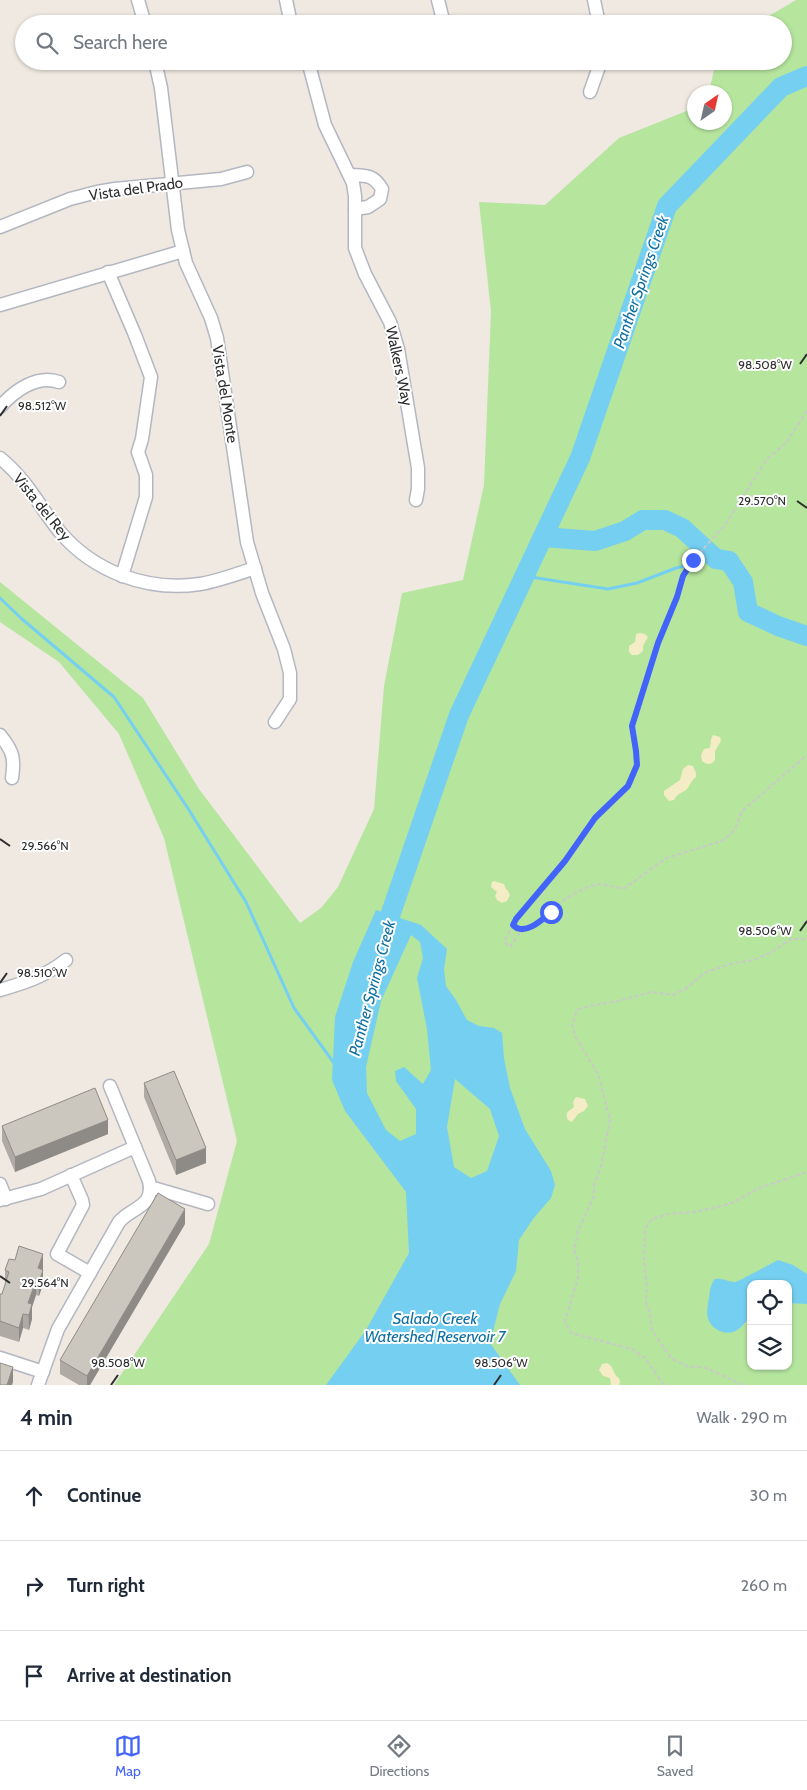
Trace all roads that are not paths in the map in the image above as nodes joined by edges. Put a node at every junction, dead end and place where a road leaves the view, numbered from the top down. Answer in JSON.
{"nodes":[{"id":1,"x":138,"y":0,"type":"edge"},
{"id":2,"x":286,"y":0,"type":"edge"},
{"id":3,"x":438,"y":0,"type":"edge"},
{"id":4,"x":594,"y":0,"type":"edge"},
{"id":5,"x":142,"y":15,"type":"edge"},
{"id":6,"x":289,"y":15,"type":"edge"},
{"id":7,"x":442,"y":15,"type":"edge"},
{"id":8,"x":597,"y":15,"type":"edge"},
{"id":9,"x":157,"y":70,"type":"edge"},
{"id":10,"x":310,"y":70,"type":"edge"},
{"id":11,"x":597,"y":70,"type":"edge"},
{"id":12,"x":590,"y":92,"type":"dead end"},
{"id":13,"x":247,"y":172,"type":"dead end"},
{"id":14,"x":350,"y":175,"type":"junction"},
{"id":15,"x":172,"y":183,"type":"junction"},
{"id":16,"x":355,"y":209,"type":"junction"},
{"id":17,"x":0,"y":227,"type":"edge"},
{"id":18,"x":183,"y":251,"type":"junction"},
{"id":19,"x":108,"y":272,"type":"junction"},
{"id":20,"x":0,"y":305,"type":"edge"},
{"id":21,"x":59,"y":382,"type":"dead end"},
{"id":22,"x":0,"y":407,"type":"edge"},
{"id":23,"x":0,"y":458,"type":"edge"},
{"id":24,"x":416,"y":500,"type":"dead end"},
{"id":25,"x":255,"y":568,"type":"junction"},
{"id":26,"x":122,"y":576,"type":"junction"},
{"id":27,"x":275,"y":722,"type":"dead end"},
{"id":28,"x":0,"y":735,"type":"edge"},
{"id":29,"x":12,"y":778,"type":"dead end"},
{"id":30,"x":66,"y":960,"type":"dead end"},
{"id":31,"x":0,"y":990,"type":"edge"},
{"id":32,"x":110,"y":1086,"type":"dead end"},
{"id":33,"x":135,"y":1146,"type":"junction"},
{"id":34,"x":71,"y":1175,"type":"junction"},
{"id":35,"x":0,"y":1184,"type":"edge"},
{"id":36,"x":150,"y":1187,"type":"junction"},
{"id":37,"x":3,"y":1200,"type":"edge"},
{"id":38,"x":208,"y":1204,"type":"dead end"},
{"id":39,"x":90,"y":1274,"type":"junction"},
{"id":40,"x":0,"y":1358,"type":"edge"},
{"id":41,"x":43,"y":1372,"type":"junction"},
{"id":42,"x":38,"y":1385,"type":"edge"}],
"edges":[{"from":1,"to":5,"type":"street"},
{"from":2,"to":6,"type":"street"},
{"from":3,"to":7,"type":"street"},
{"from":4,"to":8,"type":"street"},
{"from":9,"to":15,"type":"street","name":"Vista del Monte"},
{"from":10,"to":14,"type":"street","name":"Walkers Way"},
{"from":11,"to":12,"type":"street"},
{"from":13,"to":15,"type":"street","name":"Vista del Prado"},
{"from":14,"to":16,"type":"street","name":"Walkers Way"},
{"from":14,"to":16,"type":"street"},
{"from":15,"to":17,"type":"street","name":"Vista del Prado"},
{"from":15,"to":18,"type":"street","name":"Vista del Monte"},
{"from":16,"to":24,"type":"street","name":"Walkers Way"},
{"from":18,"to":19,"type":"street"},
{"from":18,"to":25,"type":"street","name":"Vista del Monte"},
{"from":19,"to":20,"type":"street"},
{"from":19,"to":26,"type":"street"},
{"from":21,"to":22,"type":"street"},
{"from":23,"to":26,"type":"street","name":"Vista del Rey"},
{"from":25,"to":26,"type":"street","name":"Vista del Rey"},
{"from":25,"to":27,"type":"street","name":"Vista del Monte"},
{"from":28,"to":29,"type":"street"},
{"from":30,"to":31,"type":"street"},
{"from":32,"to":33,"type":"street"},
{"from":33,"to":34,"type":"street"},
{"from":33,"to":36,"type":"street"},
{"from":34,"to":37,"type":"street"},
{"from":34,"to":39,"type":"street"},
{"from":35,"to":37,"type":"street"},
{"from":36,"to":38,"type":"street"},
{"from":36,"to":39,"type":"street"},
{"from":39,"to":41,"type":"street"},
{"from":40,"to":41,"type":"street"},
{"from":41,"to":42,"type":"street"}]}
